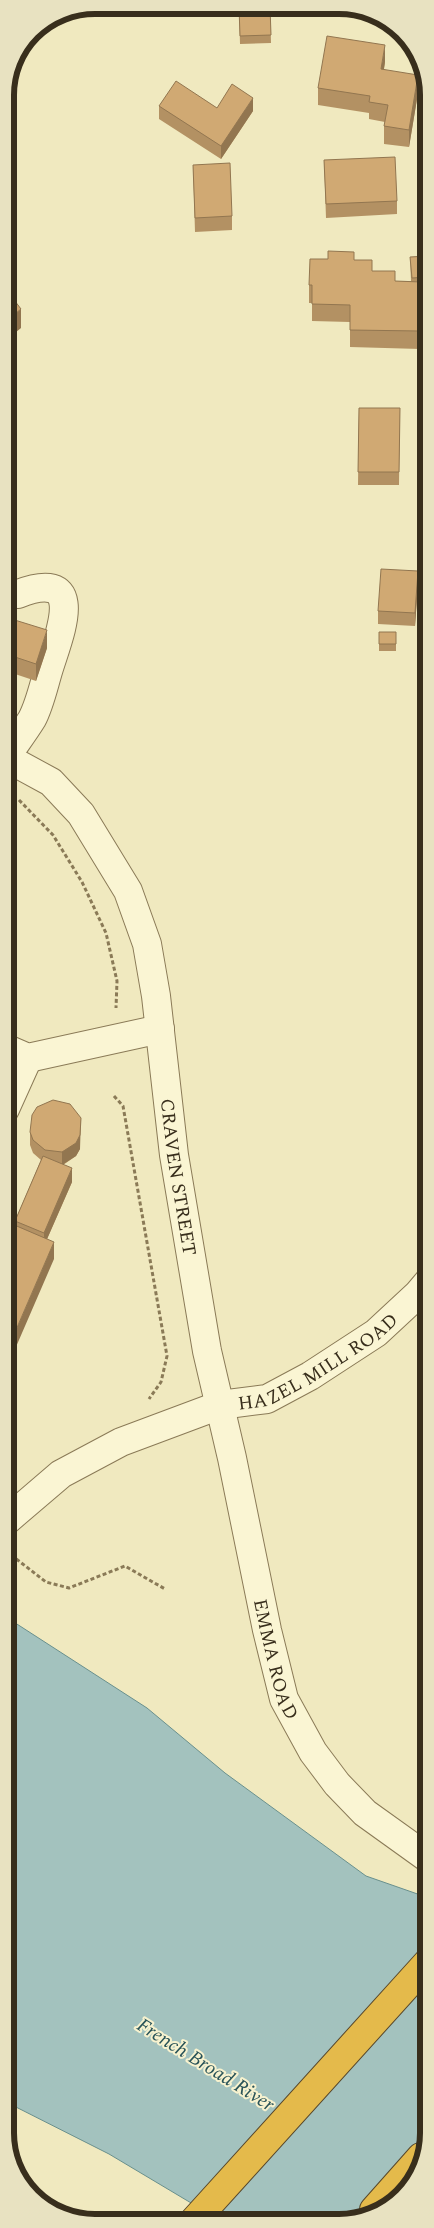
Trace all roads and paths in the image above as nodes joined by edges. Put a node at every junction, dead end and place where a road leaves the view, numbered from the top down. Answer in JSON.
{"nodes":[{"id":1,"x":18,"y":594,"type":"dead end"},
{"id":2,"x":14,"y":745,"type":"edge"},
{"id":3,"x":14,"y":761,"type":"edge"},
{"id":4,"x":14,"y":794,"type":"dead end"},
{"id":5,"x":113,"y":1015,"type":"dead end"},
{"id":6,"x":160,"y":1029,"type":"junction"},
{"id":7,"x":17,"y":1053,"type":"edge"},
{"id":8,"x":14,"y":1069,"type":"edge"},
{"id":9,"x":114,"y":1096,"type":"dead end"},
{"id":10,"x":420,"y":1292,"type":"edge"},
{"id":11,"x":148,"y":1401,"type":"dead end"},
{"id":12,"x":220,"y":1405,"type":"junction"},
{"id":13,"x":18,"y":1470,"type":"dead end"},
{"id":14,"x":14,"y":1472,"type":"edge"},
{"id":15,"x":14,"y":1514,"type":"edge"},
{"id":16,"x":14,"y":1557,"type":"edge"},
{"id":17,"x":165,"y":1589,"type":"dead end"},
{"id":18,"x":420,"y":1853,"type":"edge"},
{"id":19,"x":420,"y":1970,"type":"edge"},
{"id":20,"x":413,"y":2166,"type":"edge"},
{"id":21,"x":381,"y":2203,"type":"edge"},
{"id":22,"x":200,"y":2214,"type":"edge"}],
"edges":[{"from":1,"to":2,"type":"street"},
{"from":3,"to":6,"type":"street","name":"CRAVEN STREET"},
{"from":4,"to":5,"type":"path"},
{"from":6,"to":7,"type":"street"},
{"from":6,"to":12,"type":"street","name":"CRAVEN STREET"},
{"from":7,"to":8,"type":"street"},
{"from":9,"to":11,"type":"path"},
{"from":10,"to":12,"type":"street","name":"HAZEL MILL ROAD"},
{"from":12,"to":15,"type":"street"},
{"from":12,"to":18,"type":"street","name":"EMMA ROAD"},
{"from":13,"to":14,"type":"path"},
{"from":16,"to":17,"type":"path"},
{"from":19,"to":22,"type":"highway"},
{"from":20,"to":21,"type":"highway"}]}
